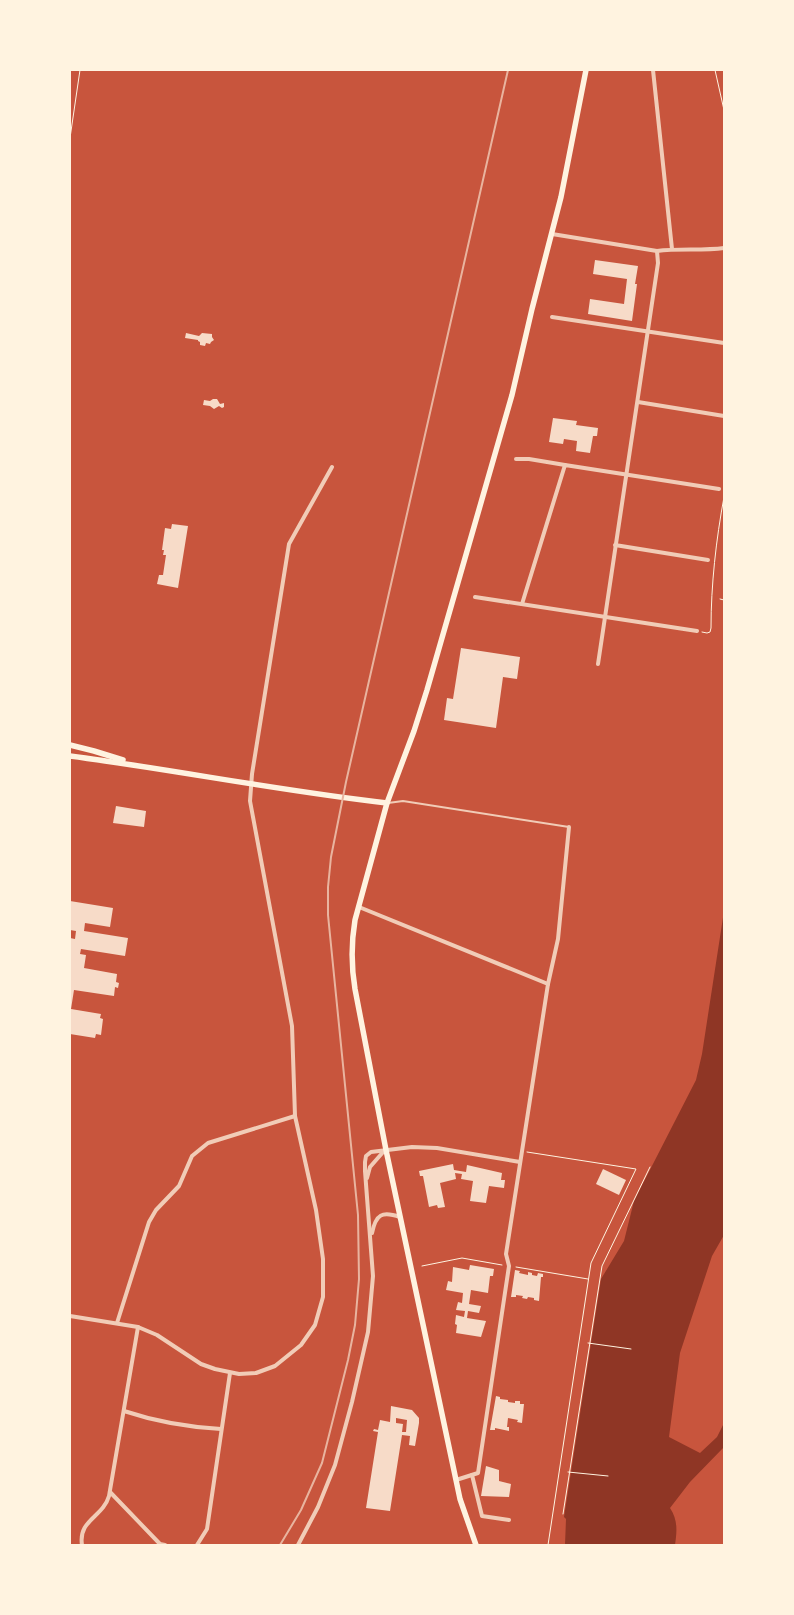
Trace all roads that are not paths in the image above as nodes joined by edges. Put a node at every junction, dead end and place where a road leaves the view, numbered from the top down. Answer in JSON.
{"nodes":[{"id":1,"x":586,"y":70,"type":"edge"},
{"id":2,"x":653,"y":70,"type":"edge"},
{"id":3,"x":552,"y":234,"type":"junction"},
{"id":4,"x":724,"y":248,"type":"edge"},
{"id":5,"x":672,"y":249,"type":"junction"},
{"id":6,"x":657,"y":251,"type":"junction"},
{"id":7,"x":552,"y":317,"type":"dead end"},
{"id":8,"x":649,"y":331,"type":"junction"},
{"id":9,"x":724,"y":343,"type":"edge"},
{"id":10,"x":638,"y":402,"type":"junction"},
{"id":11,"x":724,"y":416,"type":"edge"},
{"id":12,"x":516,"y":459,"type":"dead end"},
{"id":13,"x":565,"y":464,"type":"junction"},
{"id":14,"x":332,"y":467,"type":"dead end"},
{"id":15,"x":626,"y":474,"type":"junction"},
{"id":16,"x":719,"y":488,"type":"dead end"},
{"id":17,"x":615,"y":545,"type":"junction"},
{"id":18,"x":708,"y":560,"type":"dead end"},
{"id":19,"x":475,"y":597,"type":"dead end"},
{"id":20,"x":522,"y":604,"type":"junction"},
{"id":21,"x":604,"y":616,"type":"junction"},
{"id":22,"x":697,"y":631,"type":"road end"},
{"id":23,"x":598,"y":664,"type":"dead end"},
{"id":24,"x":70,"y":746,"type":"edge"},
{"id":25,"x":70,"y":756,"type":"edge"},
{"id":26,"x":137,"y":765,"type":"junction"},
{"id":27,"x":251,"y":783,"type":"junction"},
{"id":28,"x":388,"y":803,"type":"junction"},
{"id":29,"x":569,"y":827,"type":"joint"},
{"id":30,"x":359,"y":907,"type":"junction"},
{"id":31,"x":548,"y":984,"type":"junction"},
{"id":32,"x":295,"y":1116,"type":"junction"},
{"id":33,"x":386,"y":1150,"type":"junction"},
{"id":34,"x":520,"y":1162,"type":"junction"},
{"id":35,"x":366,"y":1182,"type":"junction"},
{"id":36,"x":400,"y":1216,"type":"junction"},
{"id":37,"x":371,"y":1237,"type":"junction"},
{"id":38,"x":70,"y":1316,"type":"edge"},
{"id":39,"x":117,"y":1324,"type":"junction"},
{"id":40,"x":138,"y":1327,"type":"junction"},
{"id":41,"x":230,"y":1373,"type":"junction"},
{"id":42,"x":124,"y":1411,"type":"junction"},
{"id":43,"x":221,"y":1429,"type":"junction"},
{"id":44,"x":472,"y":1475,"type":"junction"},
{"id":45,"x":456,"y":1480,"type":"junction"},
{"id":46,"x":110,"y":1492,"type":"junction"},
{"id":47,"x":509,"y":1520,"type":"dead end"},
{"id":48,"x":82,"y":1545,"type":"edge"},
{"id":49,"x":165,"y":1545,"type":"edge"},
{"id":50,"x":197,"y":1545,"type":"edge"},
{"id":51,"x":298,"y":1545,"type":"edge"},
{"id":52,"x":476,"y":1545,"type":"edge"}],
"edges":[{"from":1,"to":3,"type":"main road"},
{"from":2,"to":5,"type":"street"},
{"from":3,"to":6,"type":"street"},
{"from":3,"to":28,"type":"main road"},
{"from":4,"to":5,"type":"street"},
{"from":5,"to":6,"type":"street"},
{"from":6,"to":8,"type":"street"},
{"from":7,"to":8,"type":"street"},
{"from":8,"to":9,"type":"street"},
{"from":8,"to":10,"type":"street"},
{"from":10,"to":11,"type":"street"},
{"from":10,"to":15,"type":"street"},
{"from":12,"to":13,"type":"street"},
{"from":13,"to":15,"type":"street"},
{"from":13,"to":20,"type":"street"},
{"from":14,"to":27,"type":"street"},
{"from":15,"to":16,"type":"street"},
{"from":15,"to":17,"type":"street"},
{"from":17,"to":18,"type":"street"},
{"from":17,"to":21,"type":"street"},
{"from":19,"to":20,"type":"street"},
{"from":20,"to":21,"type":"street"},
{"from":21,"to":22,"type":"street"},
{"from":21,"to":23,"type":"street"},
{"from":24,"to":26,"type":"main road"},
{"from":25,"to":26,"type":"main road"},
{"from":26,"to":27,"type":"main road"},
{"from":27,"to":28,"type":"main road"},
{"from":27,"to":32,"type":"street"},
{"from":28,"to":29,"type":"lane"},
{"from":28,"to":30,"type":"main road"},
{"from":29,"to":31,"type":"street"},
{"from":30,"to":31,"type":"street"},
{"from":30,"to":33,"type":"main road"},
{"from":31,"to":34,"type":"street"},
{"from":32,"to":39,"type":"street"},
{"from":32,"to":41,"type":"street"},
{"from":33,"to":34,"type":"street"},
{"from":33,"to":35,"type":"street"},
{"from":33,"to":35,"type":"street"},
{"from":33,"to":36,"type":"main road"},
{"from":34,"to":44,"type":"street"},
{"from":35,"to":37,"type":"street"},
{"from":36,"to":37,"type":"street"},
{"from":36,"to":45,"type":"main road"},
{"from":37,"to":51,"type":"street"},
{"from":38,"to":39,"type":"street"},
{"from":39,"to":40,"type":"street"},
{"from":40,"to":41,"type":"street"},
{"from":40,"to":42,"type":"street"},
{"from":41,"to":43,"type":"street"},
{"from":42,"to":43,"type":"street"},
{"from":42,"to":46,"type":"street"},
{"from":43,"to":50,"type":"street"},
{"from":44,"to":45,"type":"street"},
{"from":44,"to":47,"type":"street"},
{"from":45,"to":52,"type":"main road"},
{"from":46,"to":48,"type":"street"},
{"from":46,"to":49,"type":"street"}]}
